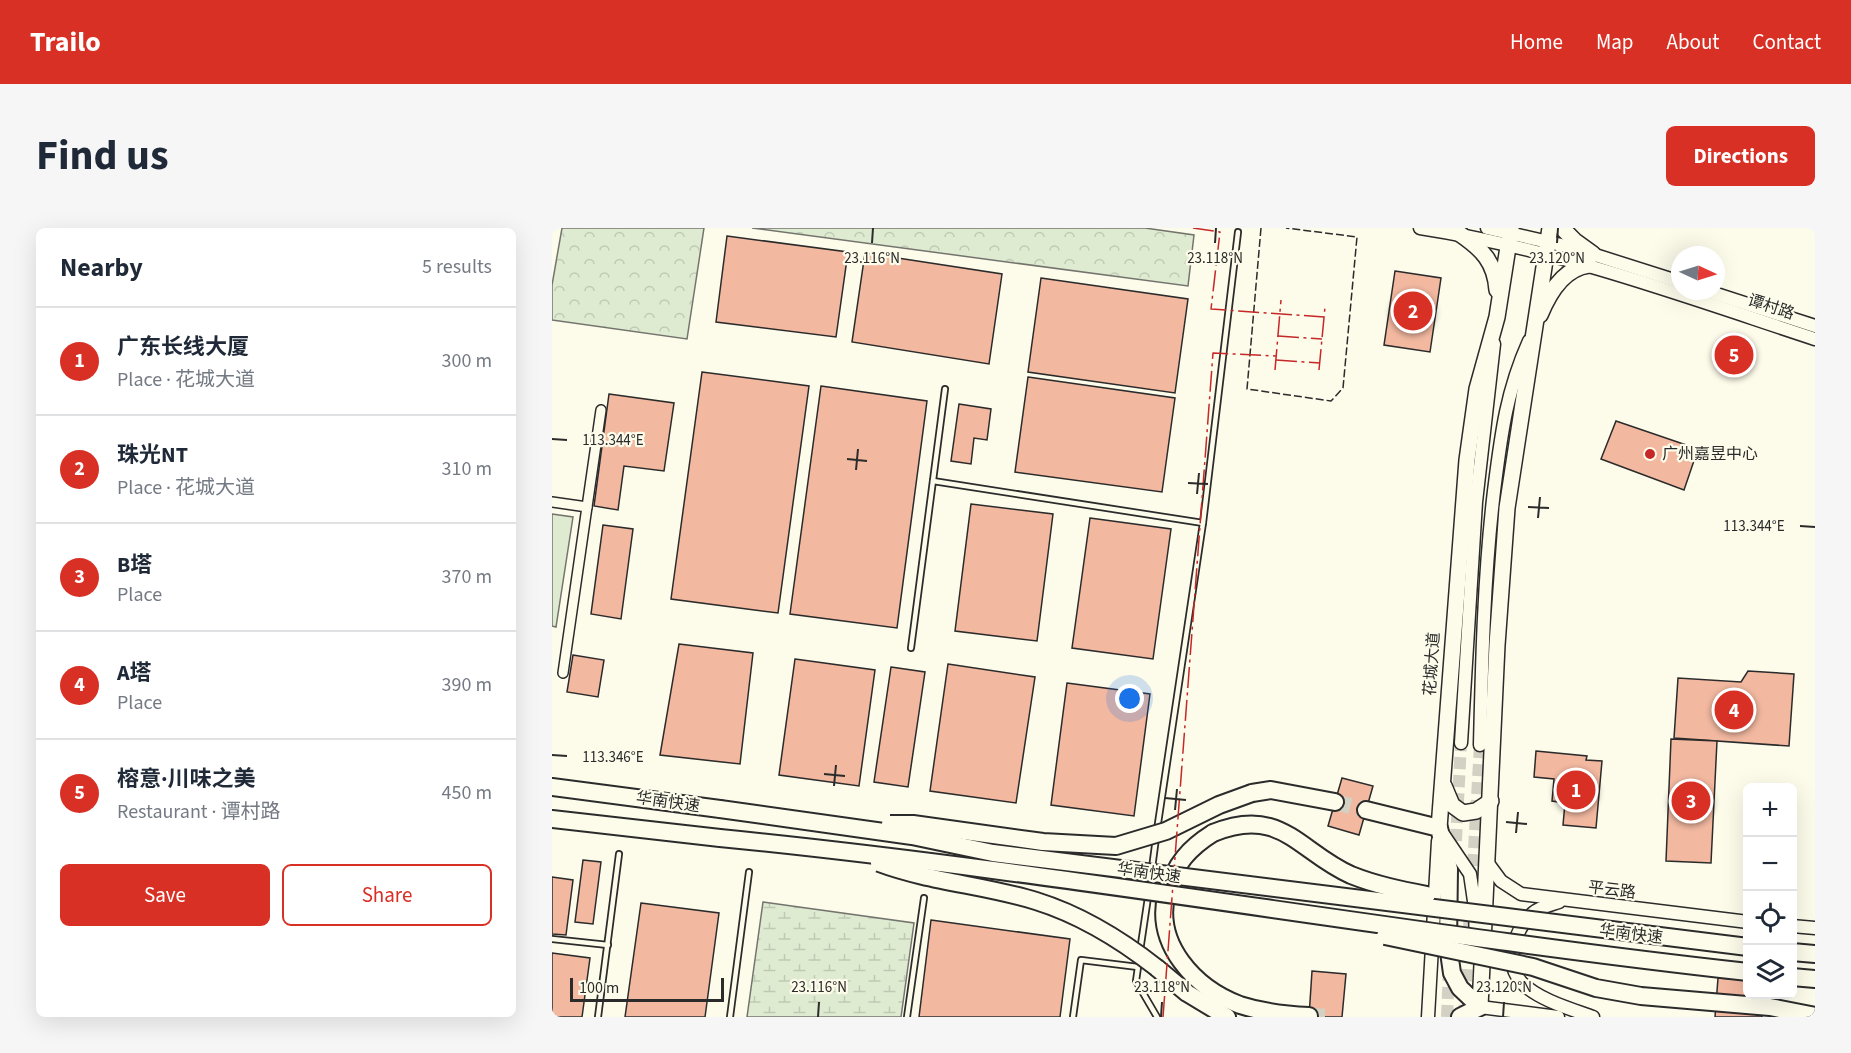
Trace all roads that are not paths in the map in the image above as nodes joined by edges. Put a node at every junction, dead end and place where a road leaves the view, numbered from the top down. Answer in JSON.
{"nodes":[{"id":1,"x":1420,"y":228,"type":"edge"},
{"id":2,"x":1487,"y":228,"type":"edge"},
{"id":3,"x":1563,"y":228,"type":"edge"},
{"id":4,"x":1238,"y":232,"type":"dead end"},
{"id":5,"x":1460,"y":234,"type":"junction"},
{"id":6,"x":1510,"y":234,"type":"edge"},
{"id":7,"x":1548,"y":240,"type":"edge"},
{"id":8,"x":1591,"y":260,"type":"junction"},
{"id":9,"x":1671,"y":280,"type":"edge"},
{"id":10,"x":1725,"y":297,"type":"edge"},
{"id":11,"x":1497,"y":317,"type":"junction"},
{"id":12,"x":1815,"y":326,"type":"edge"},
{"id":13,"x":1532,"y":334,"type":"junction"},
{"id":14,"x":1815,"y":339,"type":"edge"},
{"id":15,"x":945,"y":389,"type":"dead end"},
{"id":16,"x":601,"y":410,"type":"dead end"},
{"id":17,"x":933,"y":482,"type":"junction"},
{"id":18,"x":552,"y":502,"type":"edge"},
{"id":19,"x":587,"y":507,"type":"junction"},
{"id":20,"x":1203,"y":523,"type":"junction"},
{"id":21,"x":911,"y":648,"type":"dead end"},
{"id":22,"x":563,"y":673,"type":"dead end"},
{"id":23,"x":1461,"y":743,"type":"tunnel mouth"},
{"id":24,"x":1480,"y":745,"type":"tunnel mouth"},
{"id":25,"x":1443,"y":783,"type":"junction"},
{"id":26,"x":552,"y":787,"type":"edge"},
{"id":27,"x":1491,"y":801,"type":"junction"},
{"id":28,"x":1335,"y":802,"type":"tunnel mouth"},
{"id":29,"x":1366,"y":810,"type":"tunnel mouth"},
{"id":30,"x":552,"y":819,"type":"edge"},
{"id":31,"x":840,"y":825,"type":"junction"},
{"id":32,"x":1439,"y":828,"type":"junction"},
{"id":33,"x":847,"y":851,"type":"junction"},
{"id":34,"x":619,"y":854,"type":"dead end"},
{"id":35,"x":1487,"y":862,"type":"junction"},
{"id":36,"x":749,"y":872,"type":"dead end"},
{"id":37,"x":924,"y":898,"type":"dead end"},
{"id":38,"x":1563,"y":901,"type":"junction"},
{"id":39,"x":1282,"y":912,"type":"junction"},
{"id":40,"x":1518,"y":919,"type":"junction"},
{"id":41,"x":1743,"y":921,"type":"edge"},
{"id":42,"x":1797,"y":926,"type":"edge"},
{"id":43,"x":1815,"y":928,"type":"edge"},
{"id":44,"x":552,"y":939,"type":"edge"},
{"id":45,"x":608,"y":945,"type":"junction"},
{"id":46,"x":1743,"y":946,"type":"edge"},
{"id":47,"x":1797,"y":952,"type":"edge"},
{"id":48,"x":1815,"y":954,"type":"edge"},
{"id":49,"x":1138,"y":967,"type":"junction"},
{"id":50,"x":1743,"y":971,"type":"edge"},
{"id":51,"x":1797,"y":977,"type":"edge"},
{"id":52,"x":1815,"y":979,"type":"edge"},
{"id":53,"x":1480,"y":1012,"type":"edge"},
{"id":54,"x":1298,"y":1016,"type":"edge"},
{"id":55,"x":1815,"y":1016,"type":"edge"},
{"id":56,"x":598,"y":1017,"type":"edge"},
{"id":57,"x":730,"y":1017,"type":"edge"},
{"id":58,"x":907,"y":1017,"type":"edge"},
{"id":59,"x":1073,"y":1017,"type":"edge"},
{"id":60,"x":1158,"y":1017,"type":"edge"},
{"id":61,"x":1227,"y":1017,"type":"edge"},
{"id":62,"x":1428,"y":1017,"type":"edge"},
{"id":63,"x":1460,"y":1017,"type":"edge"},
{"id":64,"x":1558,"y":1017,"type":"edge"},
{"id":65,"x":1593,"y":1017,"type":"edge"}],
"edges":[{"from":1,"to":5,"type":"street"},
{"from":2,"to":6,"type":"street"},
{"from":3,"to":8,"type":"main road"},
{"from":4,"to":20,"type":"lane"},
{"from":5,"to":6,"type":"street"},
{"from":5,"to":11,"type":"main road"},
{"from":6,"to":7,"type":"street","name":"谭村路"},
{"from":6,"to":11,"type":"main road","name":"花城大道"},
{"from":7,"to":8,"type":"street","name":"谭村路"},
{"from":7,"to":13,"type":"main road"},
{"from":8,"to":9,"type":"street","name":"谭村路"},
{"from":8,"to":13,"type":"main road"},
{"from":8,"to":14,"type":"street","name":"谭村路"},
{"from":10,"to":12,"type":"street","name":"谭村路"},
{"from":11,"to":23,"type":"street","name":"花城大道"},
{"from":11,"to":25,"type":"main road","name":"花城大道"},
{"from":13,"to":24,"type":"street"},
{"from":13,"to":27,"type":"main road"},
{"from":15,"to":17,"type":"lane"},
{"from":16,"to":19,"type":"street"},
{"from":17,"to":20,"type":"lane"},
{"from":17,"to":21,"type":"lane"},
{"from":18,"to":19,"type":"street"},
{"from":19,"to":22,"type":"street"},
{"from":20,"to":49,"type":"lane"},
{"from":25,"to":27,"type":"main road"},
{"from":25,"to":32,"type":"main road","name":"花城大道"},
{"from":26,"to":31,"type":"highway","name":"华南快速","bridge":true},
{"from":27,"to":35,"type":"main road"},
{"from":28,"to":31,"type":"highway","bridge":true},
{"from":29,"to":32,"type":"highway"},
{"from":30,"to":33,"type":"highway","name":"华南快速","bridge":true},
{"from":31,"to":40,"type":"highway","name":"华南快速","bridge":true},
{"from":32,"to":53,"type":"street"},
{"from":32,"to":53,"type":"highway"},
{"from":32,"to":62,"type":"street","name":"花城大道"},
{"from":33,"to":39,"type":"highway","name":"华南快速","bridge":true},
{"from":33,"to":61,"type":"highway","bridge":true},
{"from":34,"to":45,"type":"lane"},
{"from":35,"to":38,"type":"street","name":"平云路"},
{"from":35,"to":53,"type":"main road"},
{"from":36,"to":57,"type":"lane"},
{"from":37,"to":58,"type":"lane"},
{"from":38,"to":41,"type":"street","name":"平云路"},
{"from":38,"to":65,"type":"street"},
{"from":39,"to":50,"type":"highway","name":"华南快速","bridge":true},
{"from":39,"to":55,"type":"highway","bridge":true},
{"from":40,"to":46,"type":"highway","name":"华南快速","bridge":true},
{"from":40,"to":54,"type":"highway","bridge":true},
{"from":42,"to":43,"type":"street"},
{"from":44,"to":45,"type":"lane"},
{"from":45,"to":56,"type":"lane"},
{"from":47,"to":48,"type":"highway"},
{"from":49,"to":59,"type":"lane"},
{"from":49,"to":60,"type":"lane"},
{"from":51,"to":52,"type":"highway"},
{"from":53,"to":63,"type":"highway"},
{"from":53,"to":64,"type":"street"}]}
